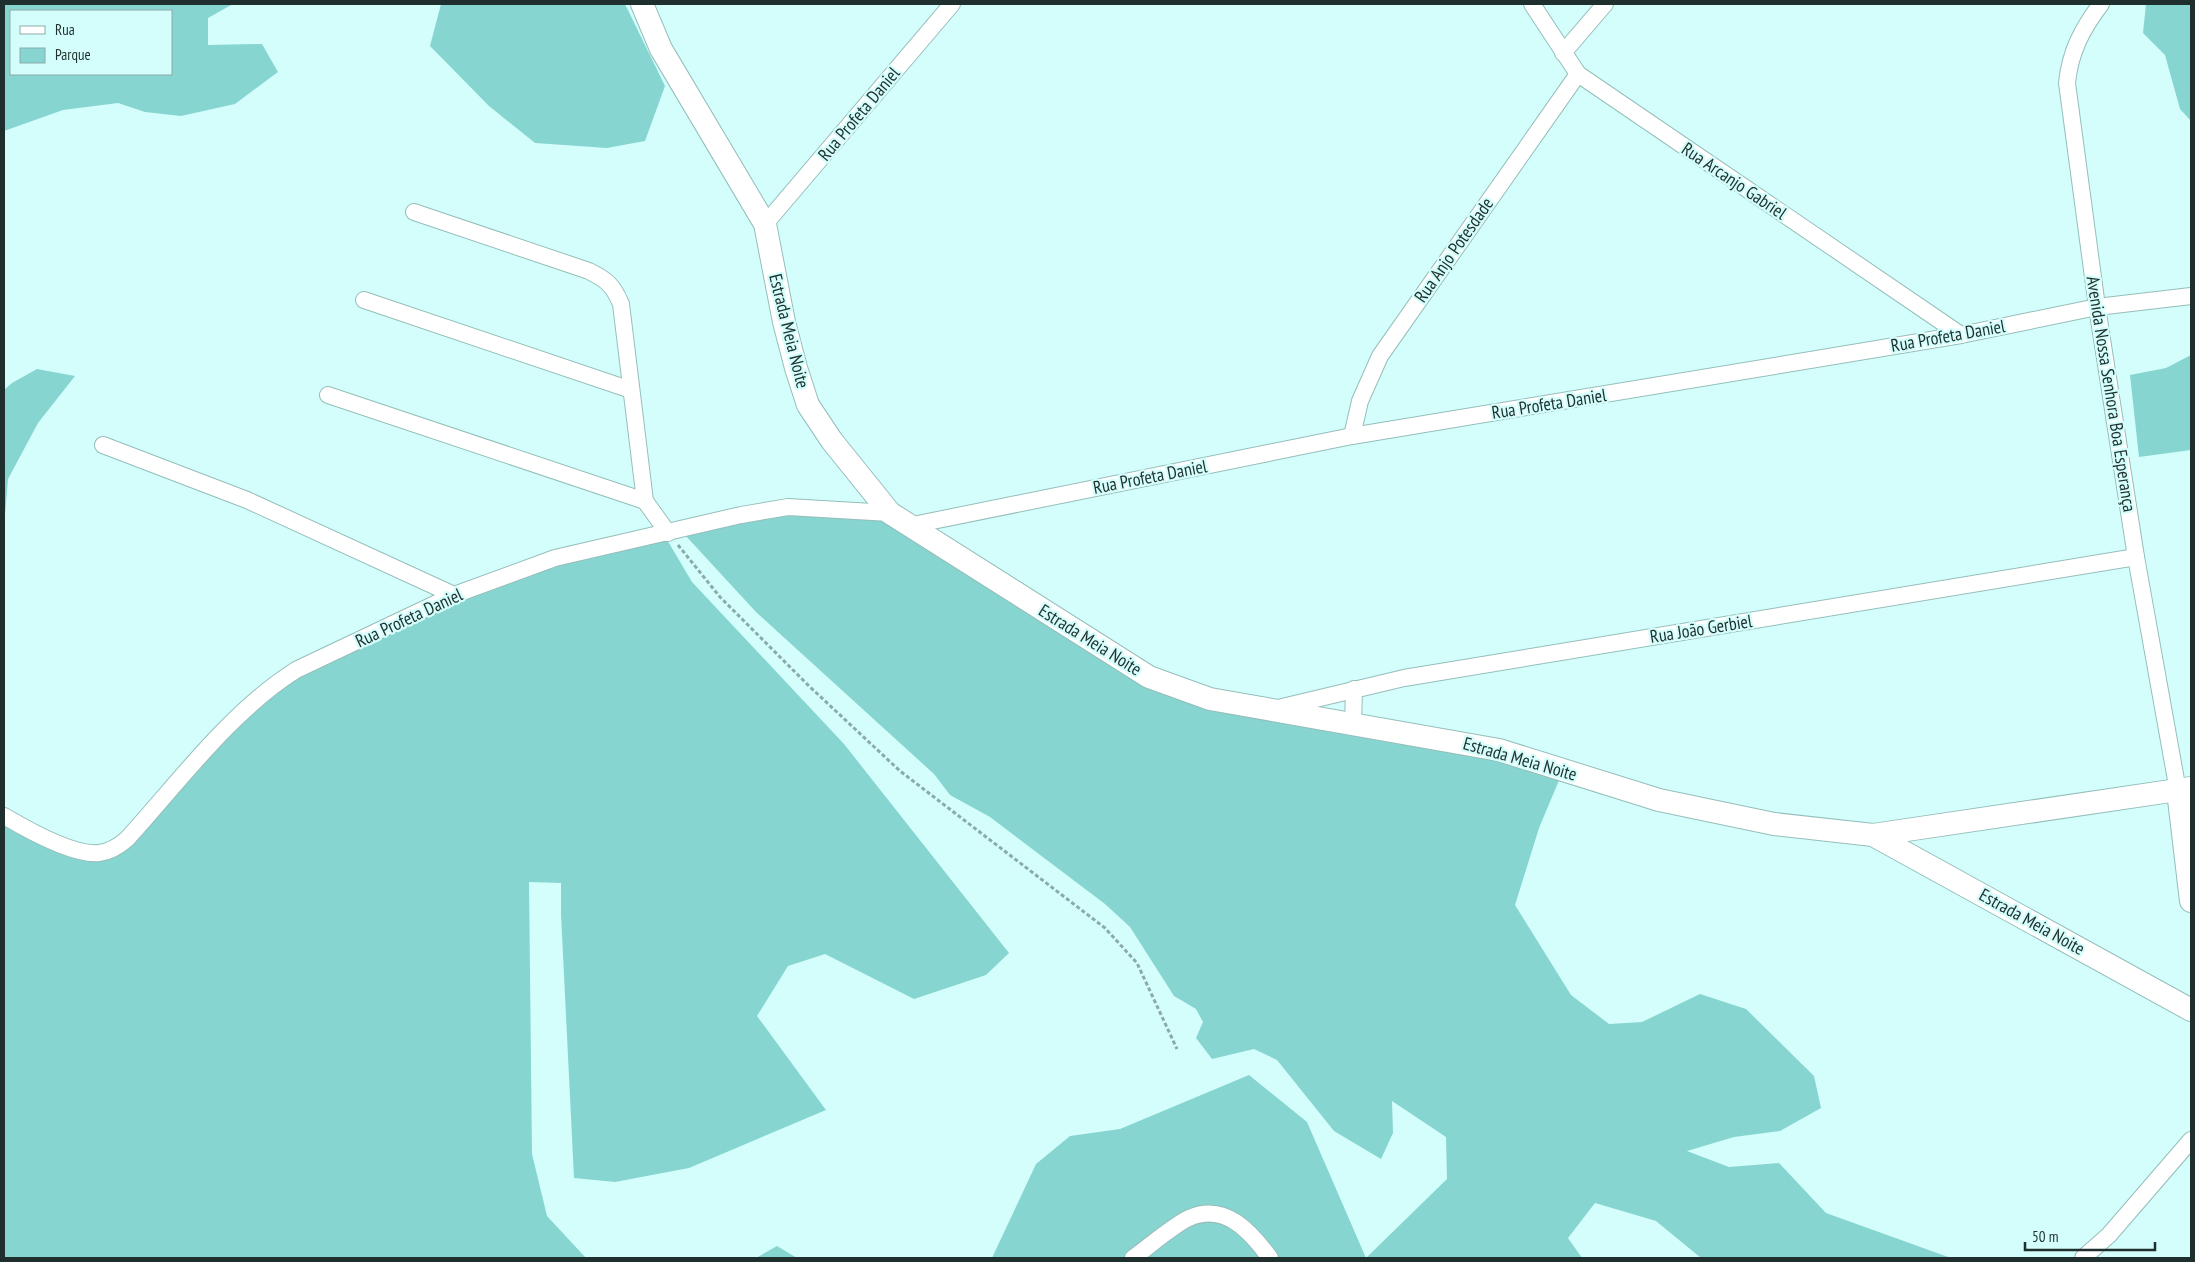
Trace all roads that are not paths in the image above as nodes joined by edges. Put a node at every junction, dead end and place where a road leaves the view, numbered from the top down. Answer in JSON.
{"nodes":[{"id":1,"x":642,"y":4,"type":"edge"},
{"id":2,"x":952,"y":4,"type":"edge"},
{"id":3,"x":1532,"y":4,"type":"edge"},
{"id":4,"x":1605,"y":4,"type":"edge"},
{"id":5,"x":2101,"y":4,"type":"edge"},
{"id":6,"x":1563,"y":53,"type":"junction"},
{"id":7,"x":1578,"y":74,"type":"junction"},
{"id":8,"x":414,"y":212,"type":"dead end"},
{"id":9,"x":765,"y":224,"type":"junction"},
{"id":10,"x":2191,"y":296,"type":"edge"},
{"id":11,"x":364,"y":300,"type":"dead end"},
{"id":12,"x":2097,"y":307,"type":"junction"},
{"id":13,"x":1961,"y":335,"type":"junction"},
{"id":14,"x":631,"y":390,"type":"junction"},
{"id":15,"x":328,"y":395,"type":"dead end"},
{"id":16,"x":1352,"y":436,"type":"junction"},
{"id":17,"x":103,"y":445,"type":"dead end"},
{"id":18,"x":645,"y":501,"type":"junction"},
{"id":19,"x":890,"y":514,"type":"junction"},
{"id":20,"x":908,"y":526,"type":"junction"},
{"id":21,"x":668,"y":533,"type":"junction"},
{"id":22,"x":2136,"y":557,"type":"junction"},
{"id":23,"x":454,"y":595,"type":"junction"},
{"id":24,"x":1354,"y":689,"type":"junction"},
{"id":25,"x":1269,"y":711,"type":"junction"},
{"id":26,"x":1353,"y":725,"type":"junction"},
{"id":27,"x":2185,"y":790,"type":"edge"},
{"id":28,"x":4,"y":816,"type":"edge"},
{"id":29,"x":1872,"y":835,"type":"junction"},
{"id":30,"x":2191,"y":901,"type":"edge"},
{"id":31,"x":2191,"y":1010,"type":"edge"},
{"id":32,"x":2191,"y":1140,"type":"edge"},
{"id":33,"x":1133,"y":1258,"type":"edge"},
{"id":34,"x":1270,"y":1258,"type":"edge"},
{"id":35,"x":2082,"y":1258,"type":"edge"}],
"edges":[{"from":1,"to":9,"type":"street","name":"Estrada Meia Noite"},
{"from":2,"to":9,"type":"street","name":"Rua Profeta Daniel"},
{"from":3,"to":6,"type":"street","name":"Rua Arcanjo Gabriel"},
{"from":4,"to":6,"type":"street"},
{"from":5,"to":12,"type":"street","name":"Avenida Nossa Senhora Boa Esperança"},
{"from":6,"to":7,"type":"street","name":"Rua Arcanjo Gabriel"},
{"from":7,"to":13,"type":"street","name":"Rua Arcanjo Gabriel"},
{"from":7,"to":16,"type":"street","name":"Rua Anjo Potesdade"},
{"from":8,"to":14,"type":"street"},
{"from":9,"to":19,"type":"street","name":"Estrada Meia Noite"},
{"from":10,"to":12,"type":"street","name":"Rua Profeta Daniel"},
{"from":11,"to":14,"type":"street"},
{"from":12,"to":13,"type":"street","name":"Rua Profeta Daniel"},
{"from":12,"to":22,"type":"street","name":"Avenida Nossa Senhora Boa Esperança"},
{"from":13,"to":16,"type":"street","name":"Rua Profeta Daniel"},
{"from":14,"to":18,"type":"street"},
{"from":15,"to":18,"type":"street"},
{"from":16,"to":20,"type":"street","name":"Rua Profeta Daniel"},
{"from":17,"to":23,"type":"street"},
{"from":18,"to":21,"type":"street"},
{"from":19,"to":20,"type":"street","name":"Estrada Meia Noite"},
{"from":19,"to":21,"type":"street","name":"Rua Profeta Daniel"},
{"from":20,"to":25,"type":"street","name":"Estrada Meia Noite"},
{"from":21,"to":23,"type":"street","name":"Rua Profeta Daniel"},
{"from":22,"to":24,"type":"street","name":"Rua João Gerbiel"},
{"from":22,"to":27,"type":"street","name":"Avenida Nossa Senhora Boa Esperança"},
{"from":23,"to":28,"type":"street","name":"Rua Profeta Daniel"},
{"from":24,"to":25,"type":"street","name":"Rua João Gerbiel"},
{"from":24,"to":26,"type":"street"},
{"from":25,"to":26,"type":"street","name":"Estrada Meia Noite"},
{"from":26,"to":29,"type":"street","name":"Estrada Meia Noite"},
{"from":27,"to":29,"type":"street","name":"Estrada Meia Noite"},
{"from":27,"to":30,"type":"street"},
{"from":29,"to":31,"type":"street","name":"Estrada Meia Noite"},
{"from":32,"to":35,"type":"street"},
{"from":33,"to":34,"type":"street"}]}
